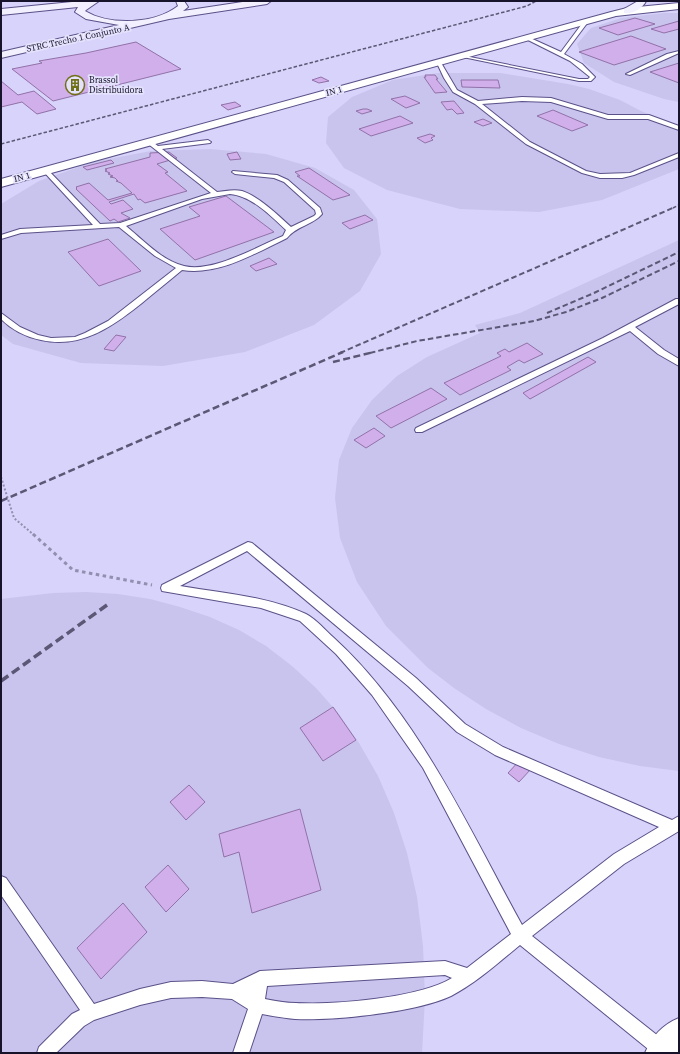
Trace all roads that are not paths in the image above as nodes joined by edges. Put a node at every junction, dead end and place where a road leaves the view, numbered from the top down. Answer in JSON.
{"nodes":[{"id":1,"x":180,"y":1,"type":"edge"},
{"id":2,"x":267,"y":1,"type":"edge"},
{"id":3,"x":642,"y":1,"type":"edge"},
{"id":4,"x":92,"y":2,"type":"edge"},
{"id":5,"x":675,"y":5,"type":"edge"},
{"id":6,"x":627,"y":11,"type":"junction"},
{"id":7,"x":1,"y":12,"type":"edge"},
{"id":8,"x":169,"y":16,"type":"junction"},
{"id":9,"x":155,"y":20,"type":"junction"},
{"id":10,"x":586,"y":22,"type":"junction"},
{"id":11,"x":526,"y":38,"type":"junction"},
{"id":12,"x":679,"y":52,"type":"edge"},
{"id":13,"x":1,"y":55,"type":"edge"},
{"id":14,"x":561,"y":55,"type":"junction"},
{"id":15,"x":460,"y":56,"type":"junction"},
{"id":16,"x":438,"y":62,"type":"junction"},
{"id":17,"x":628,"y":74,"type":"dead end"},
{"id":18,"x":477,"y":103,"type":"junction"},
{"id":19,"x":679,"y":128,"type":"edge"},
{"id":20,"x":208,"y":142,"type":"dead end"},
{"id":21,"x":153,"y":145,"type":"junction"},
{"id":22,"x":679,"y":155,"type":"edge"},
{"id":23,"x":45,"y":170,"type":"junction"},
{"id":24,"x":235,"y":172,"type":"dead end"},
{"id":25,"x":1,"y":182,"type":"edge"},
{"id":26,"x":215,"y":193,"type":"junction"},
{"id":27,"x":120,"y":225,"type":"junction"},
{"id":28,"x":99,"y":227,"type":"junction"},
{"id":29,"x":290,"y":230,"type":"junction"},
{"id":30,"x":1,"y":237,"type":"edge"},
{"id":31,"x":181,"y":268,"type":"junction"},
{"id":32,"x":679,"y":301,"type":"edge"},
{"id":33,"x":1,"y":315,"type":"edge"},
{"id":34,"x":630,"y":327,"type":"junction"},
{"id":35,"x":679,"y":363,"type":"edge"},
{"id":36,"x":419,"y":430,"type":"dead end"},
{"id":37,"x":675,"y":825,"type":"edge"},
{"id":38,"x":1,"y":883,"type":"edge"},
{"id":39,"x":520,"y":936,"type":"junction"},
{"id":40,"x":469,"y":976,"type":"junction"},
{"id":41,"x":260,"y":979,"type":"junction"},
{"id":42,"x":234,"y":992,"type":"junction"},
{"id":43,"x":257,"y":1006,"type":"junction"},
{"id":44,"x":90,"y":1013,"type":"junction"},
{"id":45,"x":669,"y":1046,"type":"edge"},
{"id":46,"x":45,"y":1053,"type":"edge"},
{"id":47,"x":241,"y":1053,"type":"edge"}],
"edges":[{"from":1,"to":8,"type":"main road"},
{"from":2,"to":8,"type":"main road"},
{"from":3,"to":6,"type":"main road"},
{"from":4,"to":7,"type":"main road"},
{"from":4,"to":9,"type":"main road"},
{"from":5,"to":6,"type":"street","name":"IN 1"},
{"from":6,"to":10,"type":"street","name":"IN 1"},
{"from":8,"to":9,"type":"main road"},
{"from":9,"to":13,"type":"main road","name":"STRC Trecho 1 Conjunto A"},
{"from":10,"to":11,"type":"street","name":"IN 1"},
{"from":10,"to":14,"type":"lane"},
{"from":11,"to":14,"type":"lane"},
{"from":11,"to":15,"type":"street","name":"IN 1"},
{"from":12,"to":17,"type":"lane"},
{"from":14,"to":15,"type":"lane"},
{"from":15,"to":16,"type":"street","name":"IN 1"},
{"from":16,"to":18,"type":"lane"},
{"from":16,"to":21,"type":"street","name":"IN 1"},
{"from":18,"to":19,"type":"lane"},
{"from":18,"to":22,"type":"lane"},
{"from":20,"to":21,"type":"lane"},
{"from":21,"to":23,"type":"street","name":"IN 1"},
{"from":21,"to":26,"type":"lane"},
{"from":23,"to":25,"type":"street","name":"IN 1"},
{"from":23,"to":28,"type":"lane"},
{"from":24,"to":29,"type":"lane"},
{"from":26,"to":27,"type":"lane"},
{"from":26,"to":29,"type":"lane"},
{"from":27,"to":28,"type":"lane"},
{"from":27,"to":31,"type":"lane"},
{"from":28,"to":30,"type":"lane"},
{"from":29,"to":31,"type":"lane"},
{"from":31,"to":33,"type":"lane"},
{"from":32,"to":34,"type":"lane"},
{"from":34,"to":35,"type":"lane"},
{"from":34,"to":36,"type":"lane"},
{"from":37,"to":39,"type":"lane"},
{"from":37,"to":39,"type":"lane"},
{"from":38,"to":44,"type":"lane"},
{"from":39,"to":40,"type":"lane"},
{"from":39,"to":45,"type":"lane"},
{"from":40,"to":41,"type":"lane"},
{"from":40,"to":43,"type":"lane"},
{"from":41,"to":42,"type":"lane"},
{"from":41,"to":43,"type":"lane"},
{"from":42,"to":43,"type":"lane"},
{"from":42,"to":44,"type":"lane"},
{"from":43,"to":47,"type":"lane"},
{"from":44,"to":46,"type":"lane"}]}
